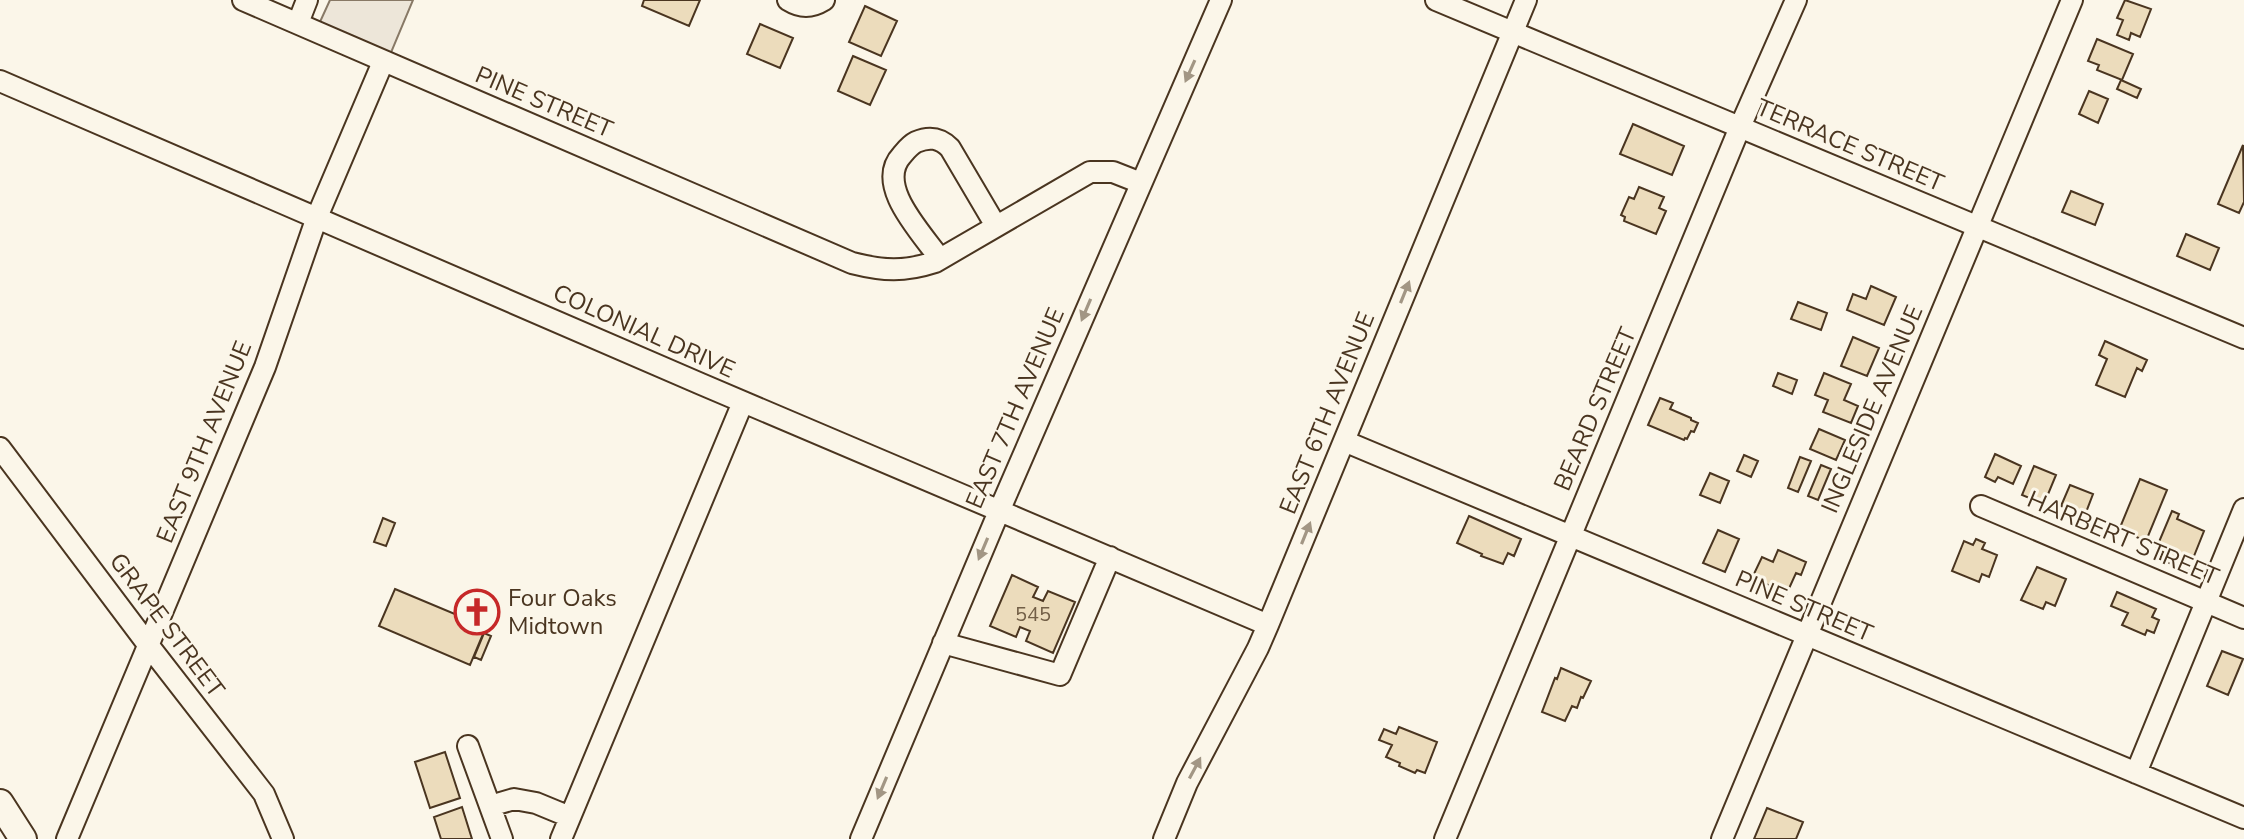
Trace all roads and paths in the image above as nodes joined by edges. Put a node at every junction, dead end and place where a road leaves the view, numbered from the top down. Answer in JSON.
{"nodes":[{"id":1,"x":243,"y":0,"type":"edge"},
{"id":2,"x":307,"y":0,"type":"edge"},
{"id":3,"x":788,"y":0,"type":"edge"},
{"id":4,"x":824,"y":0,"type":"edge"},
{"id":5,"x":1221,"y":0,"type":"edge"},
{"id":6,"x":1436,"y":0,"type":"edge"},
{"id":7,"x":1526,"y":0,"type":"edge"},
{"id":8,"x":1796,"y":0,"type":"edge"},
{"id":9,"x":2072,"y":0,"type":"edge"},
{"id":10,"x":298,"y":23,"type":"junction"},
{"id":11,"x":1512,"y":32,"type":"junction"},
{"id":12,"x":383,"y":62,"type":"junction"},
{"id":13,"x":0,"y":81,"type":"edge"},
{"id":14,"x":1740,"y":127,"type":"junction"},
{"id":15,"x":1141,"y":183,"type":"junction"},
{"id":16,"x":317,"y":217,"type":"junction"},
{"id":17,"x":996,"y":226,"type":"junction"},
{"id":18,"x":1977,"y":226,"type":"junction"},
{"id":19,"x":940,"y":259,"type":"junction"},
{"id":20,"x":2244,"y":338,"type":"edge"},
{"id":21,"x":743,"y":402,"type":"junction"},
{"id":22,"x":1344,"y":441,"type":"junction"},
{"id":23,"x":0,"y":448,"type":"edge"},
{"id":24,"x":1981,"y":506,"type":"dead end"},
{"id":25,"x":1000,"y":509,"type":"junction"},
{"id":26,"x":2244,"y":509,"type":"edge"},
{"id":27,"x":1570,"y":536,"type":"junction"},
{"id":28,"x":1110,"y":557,"type":"junction"},
{"id":29,"x":2206,"y":601,"type":"junction"},
{"id":30,"x":2244,"y":618,"type":"edge"},
{"id":31,"x":1268,"y":625,"type":"junction"},
{"id":32,"x":1806,"y":635,"type":"junction"},
{"id":33,"x":943,"y":643,"type":"junction"},
{"id":34,"x":149,"y":646,"type":"junction"},
{"id":35,"x":468,"y":746,"type":"dead end"},
{"id":36,"x":2136,"y":773,"type":"junction"},
{"id":37,"x":0,"y":803,"type":"edge"},
{"id":38,"x":490,"y":806,"type":"junction"},
{"id":39,"x":570,"y":817,"type":"junction"},
{"id":40,"x":2244,"y":818,"type":"edge"},
{"id":41,"x":23,"y":839,"type":"edge"},
{"id":42,"x":67,"y":839,"type":"edge"},
{"id":43,"x":283,"y":839,"type":"edge"},
{"id":44,"x":502,"y":839,"type":"edge"},
{"id":45,"x":561,"y":839,"type":"edge"},
{"id":46,"x":861,"y":839,"type":"edge"},
{"id":47,"x":1164,"y":839,"type":"edge"},
{"id":48,"x":1445,"y":839,"type":"edge"},
{"id":49,"x":1722,"y":839,"type":"edge"}],
"edges":[{"from":1,"to":10,"type":"street","name":"PINE STREET"},
{"from":2,"to":10,"type":"street"},
{"from":3,"to":4,"type":"street"},
{"from":5,"to":15,"type":"street","name":"EAST 7TH AVENUE","one_way":true},
{"from":6,"to":11,"type":"street","name":"TERRACE STREET"},
{"from":7,"to":11,"type":"street","name":"EAST 6TH AVENUE"},
{"from":8,"to":14,"type":"street","name":"BEARD STREET"},
{"from":9,"to":18,"type":"street","name":"INGLESIDE AVENUE"},
{"from":10,"to":12,"type":"street","name":"PINE STREET"},
{"from":11,"to":14,"type":"street","name":"TERRACE STREET"},
{"from":22,"to":11,"type":"street","name":"EAST 6TH AVENUE","one_way":true},
{"from":12,"to":16,"type":"street","name":"EAST 9TH AVENUE"},
{"from":12,"to":19,"type":"street","name":"PINE STREET"},
{"from":13,"to":16,"type":"street","name":"COLONIAL DRIVE"},
{"from":14,"to":18,"type":"street","name":"TERRACE STREET"},
{"from":14,"to":27,"type":"street","name":"BEARD STREET"},
{"from":15,"to":17,"type":"street","name":"PINE STREET"},
{"from":15,"to":25,"type":"street","name":"EAST 7TH AVENUE","one_way":true},
{"from":16,"to":21,"type":"street","name":"COLONIAL DRIVE"},
{"from":16,"to":34,"type":"street","name":"EAST 9TH AVENUE"},
{"from":17,"to":19,"type":"street","name":"PINE STREET"},
{"from":17,"to":19,"type":"street"},
{"from":18,"to":20,"type":"street","name":"TERRACE STREET"},
{"from":18,"to":32,"type":"street","name":"INGLESIDE AVENUE"},
{"from":21,"to":25,"type":"street","name":"COLONIAL DRIVE"},
{"from":21,"to":39,"type":"street"},
{"from":22,"to":27,"type":"street","name":"PINE STREET"},
{"from":31,"to":22,"type":"street","name":"EAST 6TH AVENUE","one_way":true},
{"from":23,"to":34,"type":"street","name":"GRAPE STREET"},
{"from":24,"to":29,"type":"street","name":"HARBERT STREET"},
{"from":25,"to":28,"type":"street","name":"COLONIAL DRIVE"},
{"from":25,"to":33,"type":"street","name":"EAST 7TH AVENUE","one_way":true},
{"from":26,"to":29,"type":"street"},
{"from":27,"to":32,"type":"street","name":"PINE STREET"},
{"from":27,"to":48,"type":"street","name":"BEARD STREET"},
{"from":28,"to":31,"type":"street","name":"COLONIAL DRIVE"},
{"from":28,"to":33,"type":"street"},
{"from":29,"to":30,"type":"street","name":"HARBERT STREET"},
{"from":29,"to":36,"type":"street"},
{"from":47,"to":31,"type":"street","name":"EAST 6TH AVENUE","one_way":true},
{"from":32,"to":36,"type":"street","name":"PINE STREET"},
{"from":32,"to":49,"type":"street","name":"INGLESIDE AVENUE"},
{"from":33,"to":46,"type":"street","name":"EAST 7TH AVENUE","one_way":true},
{"from":34,"to":42,"type":"street","name":"EAST 9TH AVENUE"},
{"from":34,"to":43,"type":"street","name":"GRAPE STREET"},
{"from":35,"to":38,"type":"street"},
{"from":36,"to":40,"type":"street","name":"PINE STREET"},
{"from":37,"to":41,"type":"main road"},
{"from":38,"to":39,"type":"street"},
{"from":38,"to":44,"type":"street"},
{"from":39,"to":45,"type":"street"}]}
